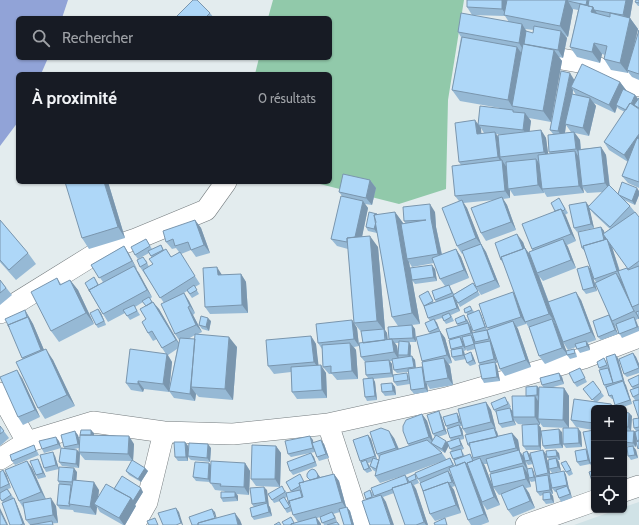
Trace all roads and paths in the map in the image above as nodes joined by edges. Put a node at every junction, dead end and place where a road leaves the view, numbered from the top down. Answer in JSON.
{"nodes":[{"id":1,"x":515,"y":51,"type":"edge"},
{"id":2,"x":639,"y":86,"type":"edge"},
{"id":3,"x":225,"y":184,"type":"edge"},
{"id":4,"x":0,"y":313,"type":"edge"},
{"id":5,"x":639,"y":337,"type":"edge"},
{"id":6,"x":0,"y":393,"type":"edge"},
{"id":7,"x":328,"y":424,"type":"junction"},
{"id":8,"x":164,"y":432,"type":"junction"},
{"id":9,"x":27,"y":442,"type":"junction"},
{"id":10,"x":0,"y":459,"type":"edge"},
{"id":11,"x":639,"y":486,"type":"edge"},
{"id":12,"x":627,"y":490,"type":"edge"},
{"id":13,"x":591,"y":502,"type":"edge"},
{"id":14,"x":134,"y":525,"type":"edge"},
{"id":15,"x":361,"y":525,"type":"edge"},
{"id":16,"x":526,"y":525,"type":"edge"}],
"edges":[{"from":1,"to":2,"type":"street"},
{"from":3,"to":4,"type":"street"},
{"from":5,"to":7,"type":"street"},
{"from":6,"to":9,"type":"street"},
{"from":7,"to":8,"type":"street"},
{"from":7,"to":15,"type":"street"},
{"from":8,"to":9,"type":"street"},
{"from":8,"to":14,"type":"street"},
{"from":9,"to":10,"type":"street"},
{"from":11,"to":12,"type":"street"},
{"from":13,"to":16,"type":"street"}]}
